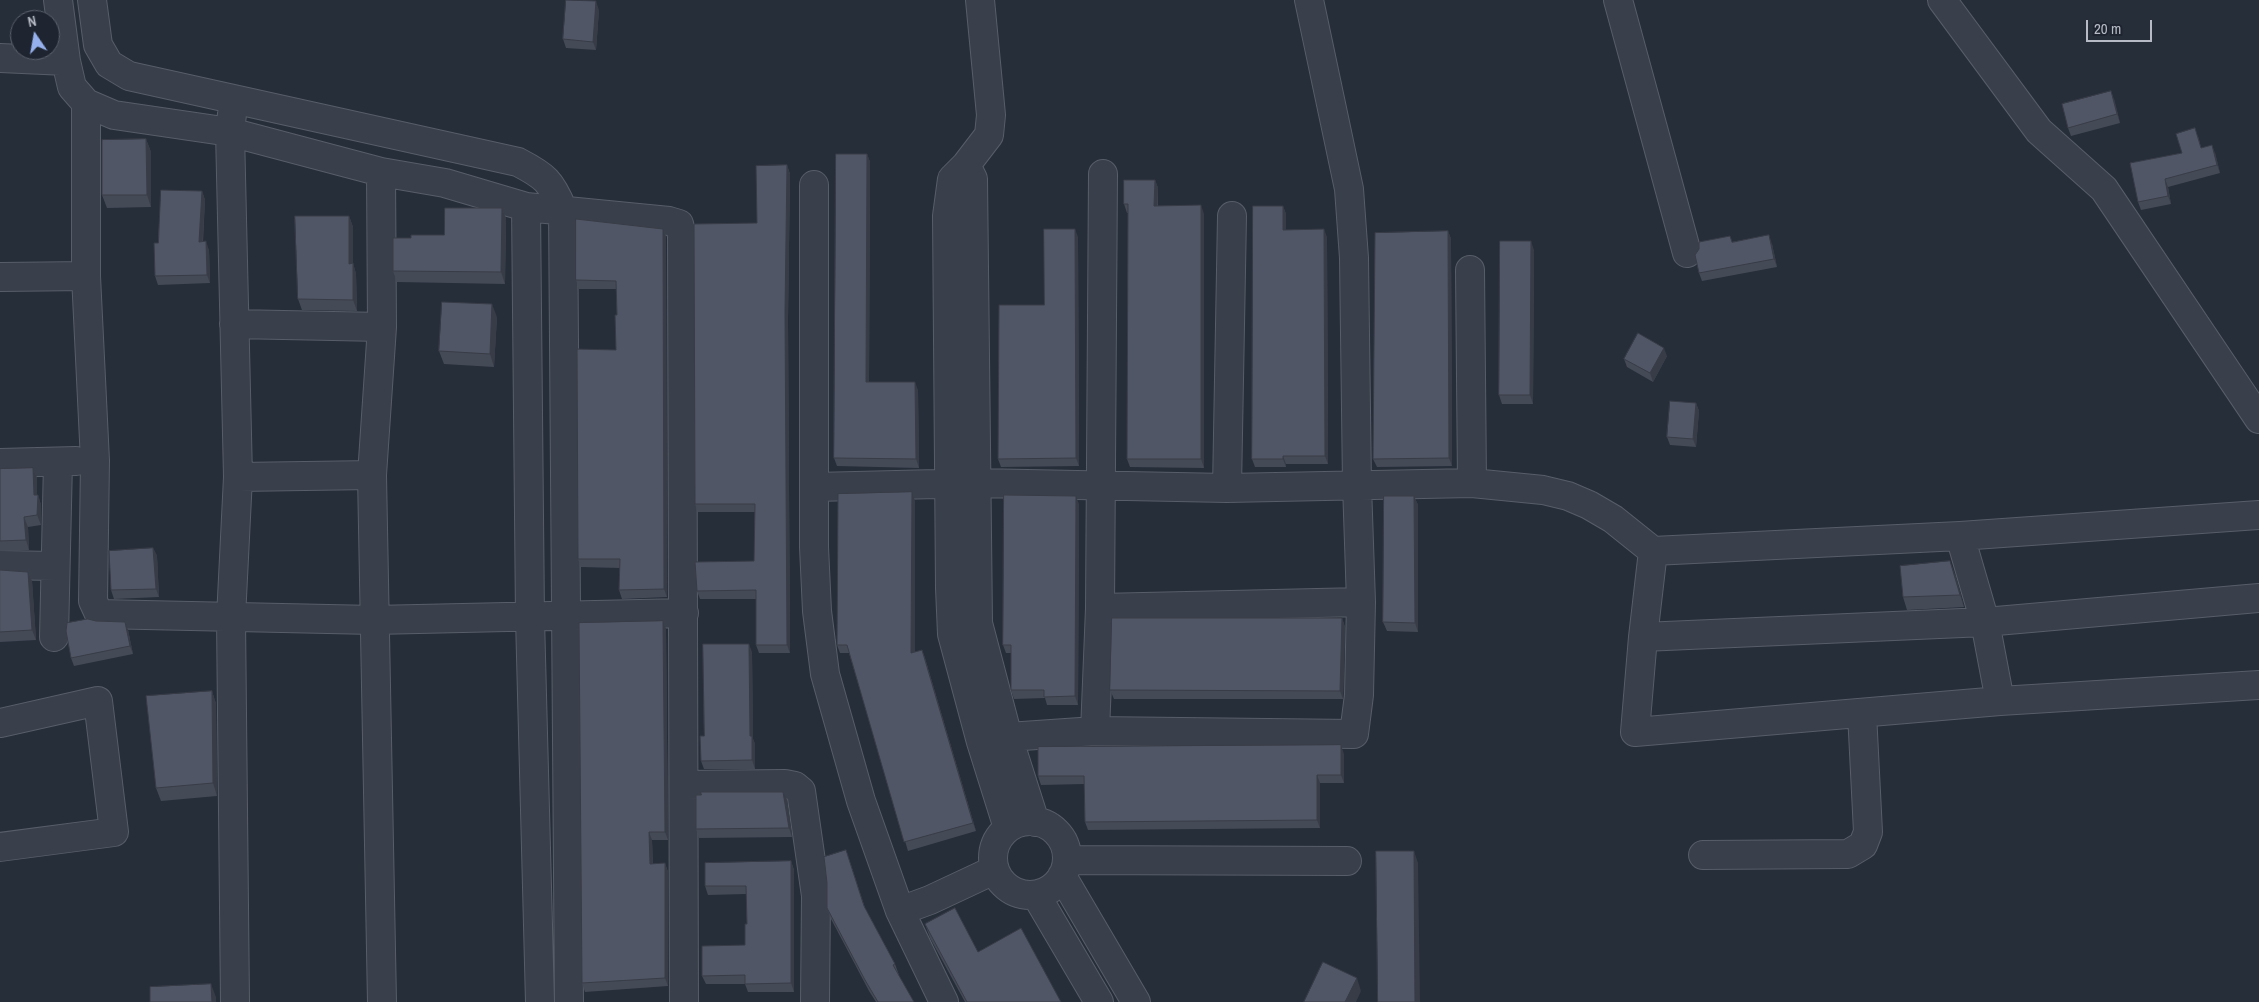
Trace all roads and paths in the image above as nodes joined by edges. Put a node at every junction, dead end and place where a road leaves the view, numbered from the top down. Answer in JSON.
{"nodes":[{"id":1,"x":58,"y":0,"type":"edge"},
{"id":2,"x":92,"y":0,"type":"edge"},
{"id":3,"x":980,"y":0,"type":"edge"},
{"id":4,"x":1308,"y":0,"type":"edge"},
{"id":5,"x":1618,"y":0,"type":"edge"},
{"id":6,"x":1942,"y":0,"type":"edge"},
{"id":7,"x":0,"y":58,"type":"edge"},
{"id":8,"x":66,"y":61,"type":"junction"},
{"id":9,"x":233,"y":99,"type":"junction"},
{"id":10,"x":86,"y":103,"type":"junction"},
{"id":11,"x":230,"y":132,"type":"junction"},
{"id":12,"x":966,"y":165,"type":"junction"},
{"id":13,"x":381,"y":172,"type":"junction"},
{"id":14,"x":1103,"y":174,"type":"dead end"},
{"id":15,"x":814,"y":185,"type":"dead end"},
{"id":16,"x":526,"y":207,"type":"junction"},
{"id":17,"x":563,"y":210,"type":"junction"},
{"id":18,"x":1232,"y":216,"type":"dead end"},
{"id":19,"x":1687,"y":253,"type":"dead end"},
{"id":20,"x":1470,"y":270,"type":"dead end"},
{"id":21,"x":86,"y":276,"type":"junction"},
{"id":22,"x":0,"y":277,"type":"edge"},
{"id":23,"x":234,"y":324,"type":"junction"},
{"id":24,"x":382,"y":327,"type":"junction"},
{"id":25,"x":2259,"y":419,"type":"edge"},
{"id":26,"x":95,"y":461,"type":"junction"},
{"id":27,"x":58,"y":462,"type":"junction"},
{"id":28,"x":0,"y":463,"type":"edge"},
{"id":29,"x":372,"y":475,"type":"junction"},
{"id":30,"x":238,"y":477,"type":"junction"},
{"id":31,"x":977,"y":483,"type":"junction"},
{"id":32,"x":1472,"y":483,"type":"junction"},
{"id":33,"x":950,"y":484,"type":"junction"},
{"id":34,"x":1102,"y":485,"type":"junction"},
{"id":35,"x":1357,"y":485,"type":"junction"},
{"id":36,"x":815,"y":487,"type":"junction"},
{"id":37,"x":1227,"y":488,"type":"junction"},
{"id":38,"x":2259,"y":515,"type":"edge"},
{"id":39,"x":1960,"y":536,"type":"junction"},
{"id":40,"x":1653,"y":550,"type":"junction"},
{"id":41,"x":0,"y":565,"type":"edge"},
{"id":42,"x":54,"y":566,"type":"junction"},
{"id":43,"x":2259,"y":598,"type":"edge"},
{"id":44,"x":1361,"y":602,"type":"junction"},
{"id":45,"x":1100,"y":608,"type":"junction"},
{"id":46,"x":684,"y":614,"type":"junction"},
{"id":47,"x":566,"y":616,"type":"junction"},
{"id":48,"x":231,"y":618,"type":"junction"},
{"id":49,"x":530,"y":618,"type":"junction"},
{"id":50,"x":374,"y":620,"type":"junction"},
{"id":51,"x":1985,"y":622,"type":"junction"},
{"id":52,"x":54,"y":637,"type":"dead end"},
{"id":53,"x":1643,"y":637,"type":"junction"},
{"id":54,"x":2259,"y":685,"type":"edge"},
{"id":55,"x":2000,"y":701,"type":"junction"},
{"id":56,"x":1862,"y":713,"type":"junction"},
{"id":57,"x":0,"y":723,"type":"edge"},
{"id":58,"x":1095,"y":731,"type":"junction"},
{"id":59,"x":1008,"y":737,"type":"junction"},
{"id":60,"x":981,"y":742,"type":"junction"},
{"id":61,"x":685,"y":786,"type":"junction"},
{"id":62,"x":1036,"y":822,"type":"junction"},
{"id":63,"x":1008,"y":828,"type":"junction"},
{"id":64,"x":0,"y":847,"type":"edge"},
{"id":65,"x":1703,"y":855,"type":"dead end"},
{"id":66,"x":1347,"y":861,"type":"dead end"},
{"id":67,"x":1065,"y":868,"type":"junction"},
{"id":68,"x":994,"y":870,"type":"junction"},
{"id":69,"x":1036,"y":895,"type":"junction"},
{"id":70,"x":900,"y":911,"type":"junction"},
{"id":71,"x":235,"y":1002,"type":"edge"},
{"id":72,"x":382,"y":1002,"type":"edge"},
{"id":73,"x":540,"y":1002,"type":"edge"},
{"id":74,"x":570,"y":1002,"type":"edge"},
{"id":75,"x":684,"y":1002,"type":"edge"},
{"id":76,"x":815,"y":1002,"type":"edge"},
{"id":77,"x":944,"y":1002,"type":"edge"},
{"id":78,"x":1099,"y":1002,"type":"edge"},
{"id":79,"x":1136,"y":1002,"type":"edge"}],
"edges":[{"from":1,"to":8,"type":"street"},
{"from":2,"to":9,"type":"street"},
{"from":3,"to":12,"type":"street"},
{"from":4,"to":35,"type":"street"},
{"from":5,"to":19,"type":"street"},
{"from":6,"to":25,"type":"street"},
{"from":7,"to":8,"type":"street"},
{"from":8,"to":10,"type":"street"},
{"from":9,"to":11,"type":"street"},
{"from":9,"to":17,"type":"street"},
{"from":10,"to":11,"type":"street"},
{"from":10,"to":21,"type":"street"},
{"from":11,"to":13,"type":"street"},
{"from":11,"to":23,"type":"street"},
{"from":12,"to":31,"type":"street"},
{"from":12,"to":33,"type":"street"},
{"from":13,"to":16,"type":"street"},
{"from":13,"to":24,"type":"street"},
{"from":14,"to":34,"type":"street"},
{"from":15,"to":36,"type":"street"},
{"from":16,"to":17,"type":"street"},
{"from":16,"to":49,"type":"street"},
{"from":17,"to":46,"type":"street"},
{"from":17,"to":47,"type":"street"},
{"from":18,"to":37,"type":"street"},
{"from":20,"to":32,"type":"street"},
{"from":21,"to":22,"type":"street"},
{"from":21,"to":26,"type":"street"},
{"from":23,"to":24,"type":"street"},
{"from":23,"to":30,"type":"street"},
{"from":24,"to":29,"type":"street"},
{"from":26,"to":27,"type":"street"},
{"from":26,"to":48,"type":"street"},
{"from":27,"to":28,"type":"street"},
{"from":27,"to":42,"type":"street"},
{"from":29,"to":30,"type":"street"},
{"from":29,"to":50,"type":"street"},
{"from":30,"to":48,"type":"street"},
{"from":31,"to":33,"type":"street"},
{"from":31,"to":34,"type":"street"},
{"from":31,"to":59,"type":"street"},
{"from":32,"to":35,"type":"street"},
{"from":32,"to":40,"type":"street"},
{"from":33,"to":36,"type":"street"},
{"from":33,"to":60,"type":"street"},
{"from":34,"to":37,"type":"street"},
{"from":34,"to":45,"type":"street"},
{"from":35,"to":37,"type":"street"},
{"from":35,"to":44,"type":"street"},
{"from":36,"to":70,"type":"street"},
{"from":38,"to":39,"type":"street"},
{"from":39,"to":40,"type":"street"},
{"from":39,"to":51,"type":"street"},
{"from":40,"to":53,"type":"street"},
{"from":41,"to":42,"type":"street"},
{"from":42,"to":52,"type":"street"},
{"from":43,"to":51,"type":"street"},
{"from":44,"to":45,"type":"street"},
{"from":44,"to":58,"type":"street"},
{"from":45,"to":58,"type":"street"},
{"from":46,"to":47,"type":"street"},
{"from":46,"to":61,"type":"street"},
{"from":47,"to":49,"type":"street"},
{"from":47,"to":74,"type":"street"},
{"from":48,"to":50,"type":"street"},
{"from":48,"to":71,"type":"street"},
{"from":49,"to":50,"type":"street"},
{"from":49,"to":73,"type":"street"},
{"from":50,"to":72,"type":"street"},
{"from":51,"to":53,"type":"street"},
{"from":51,"to":55,"type":"street"},
{"from":53,"to":56,"type":"street"},
{"from":54,"to":55,"type":"street"},
{"from":55,"to":56,"type":"street"},
{"from":56,"to":65,"type":"street"},
{"from":57,"to":64,"type":"street"},
{"from":58,"to":59,"type":"street"},
{"from":59,"to":60,"type":"street"},
{"from":59,"to":62,"type":"street"},
{"from":60,"to":63,"type":"street"},
{"from":61,"to":75,"type":"street"},
{"from":61,"to":76,"type":"street"},
{"from":62,"to":63,"type":"street"},
{"from":62,"to":67,"type":"street"},
{"from":63,"to":68,"type":"street"},
{"from":66,"to":67,"type":"street"},
{"from":67,"to":69,"type":"street"},
{"from":67,"to":79,"type":"street"},
{"from":68,"to":69,"type":"street"},
{"from":68,"to":70,"type":"street"},
{"from":69,"to":78,"type":"street"},
{"from":70,"to":77,"type":"street"}]}
